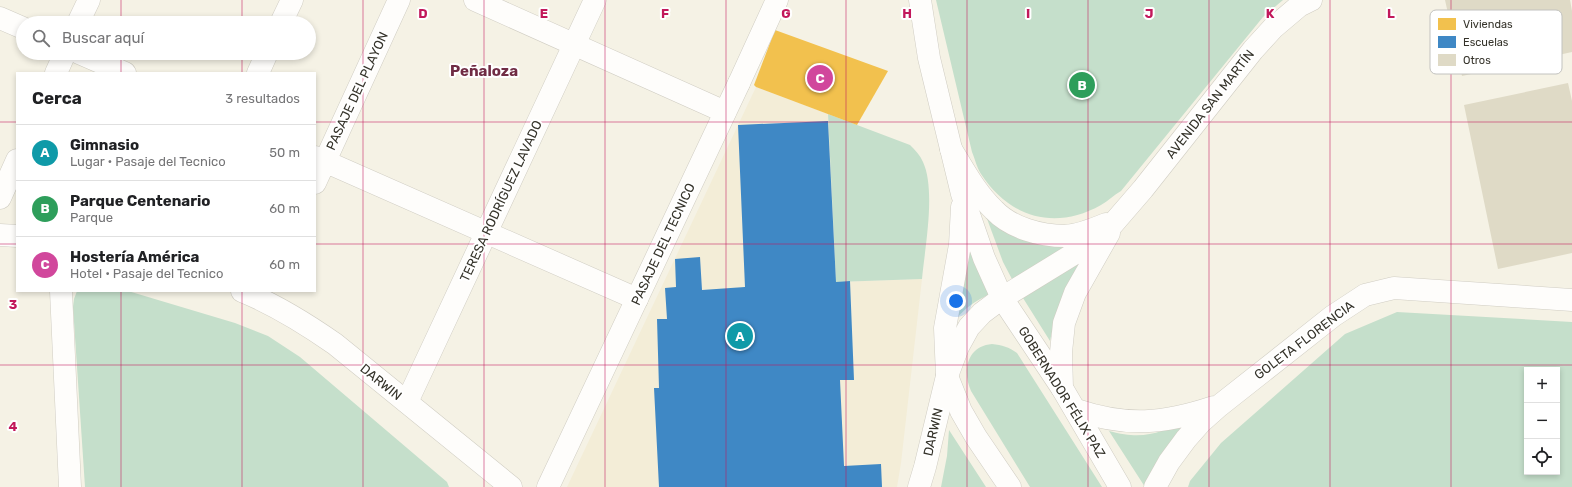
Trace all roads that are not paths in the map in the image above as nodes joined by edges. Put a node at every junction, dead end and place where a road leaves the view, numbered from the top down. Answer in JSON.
{"nodes":[{"id":1,"x":89,"y":0,"type":"edge"},
{"id":2,"x":292,"y":0,"type":"edge"},
{"id":3,"x":399,"y":0,"type":"edge"},
{"id":4,"x":475,"y":0,"type":"edge"},
{"id":5,"x":595,"y":0,"type":"edge"},
{"id":6,"x":777,"y":0,"type":"edge"},
{"id":7,"x":920,"y":0,"type":"edge"},
{"id":8,"x":1311,"y":0,"type":"edge"},
{"id":9,"x":81,"y":16,"type":"edge"},
{"id":10,"x":284,"y":16,"type":"edge"},
{"id":11,"x":0,"y":18,"type":"edge"},
{"id":12,"x":16,"y":25,"type":"edge"},
{"id":13,"x":574,"y":44,"type":"junction"},
{"id":14,"x":61,"y":60,"type":"edge"},
{"id":15,"x":95,"y":60,"type":"edge"},
{"id":16,"x":264,"y":60,"type":"edge"},
{"id":17,"x":56,"y":72,"type":"edge"},
{"id":18,"x":122,"y":72,"type":"edge"},
{"id":19,"x":258,"y":72,"type":"edge"},
{"id":20,"x":725,"y":112,"type":"junction"},
{"id":21,"x":952,"y":149,"type":"junction"},
{"id":22,"x":320,"y":159,"type":"edge"},
{"id":23,"x":16,"y":162,"type":"edge"},
{"id":24,"x":316,"y":178,"type":"edge"},
{"id":25,"x":962,"y":194,"type":"junction"},
{"id":26,"x":0,"y":198,"type":"edge"},
{"id":27,"x":1118,"y":218,"type":"junction"},
{"id":28,"x":486,"y":232,"type":"junction"},
{"id":29,"x":0,"y":235,"type":"edge"},
{"id":30,"x":16,"y":236,"type":"edge"},
{"id":31,"x":61,"y":292,"type":"edge"},
{"id":32,"x":256,"y":294,"type":"edge"},
{"id":33,"x":1002,"y":298,"type":"junction"},
{"id":34,"x":637,"y":299,"type":"junction"},
{"id":35,"x":1572,"y":300,"type":"edge"},
{"id":36,"x":947,"y":376,"type":"junction"},
{"id":37,"x":1062,"y":388,"type":"junction"},
{"id":38,"x":407,"y":402,"type":"junction"},
{"id":39,"x":1219,"y":406,"type":"junction"},
{"id":40,"x":1076,"y":410,"type":"junction"},
{"id":41,"x":70,"y":487,"type":"edge"},
{"id":42,"x":511,"y":487,"type":"edge"},
{"id":43,"x":548,"y":487,"type":"edge"},
{"id":44,"x":919,"y":487,"type":"edge"},
{"id":45,"x":1010,"y":487,"type":"edge"},
{"id":46,"x":1120,"y":487,"type":"edge"},
{"id":47,"x":1155,"y":487,"type":"edge"}],
"edges":[{"from":1,"to":9,"type":"street"},
{"from":2,"to":10,"type":"street"},
{"from":3,"to":22,"type":"street","name":"PASAJE DEL PLAYON"},
{"from":4,"to":13,"type":"street"},
{"from":5,"to":13,"type":"street","name":"TERESA RODRÍGUEZ LAVADO"},
{"from":6,"to":20,"type":"street","name":"PASAJE DEL TECNICO"},
{"from":7,"to":21,"type":"street","name":"GOBERNADOR FÉLIX PAZ"},
{"from":8,"to":27,"type":"street","name":"AVENIDA SAN MARTÍN"},
{"from":11,"to":12,"type":"street"},
{"from":13,"to":20,"type":"street"},
{"from":13,"to":28,"type":"street","name":"TERESA RODRÍGUEZ LAVADO"},
{"from":14,"to":17,"type":"street"},
{"from":15,"to":18,"type":"street"},
{"from":16,"to":19,"type":"street"},
{"from":20,"to":34,"type":"street","name":"PASAJE DEL TECNICO"},
{"from":21,"to":25,"type":"street","name":"GOBERNADOR FÉLIX PAZ"},
{"from":21,"to":27,"type":"street"},
{"from":22,"to":24,"type":"street","name":"PASAJE DEL PLAYON"},
{"from":22,"to":28,"type":"street"},
{"from":23,"to":26,"type":"street"},
{"from":25,"to":33,"type":"street","name":"GOBERNADOR FÉLIX PAZ"},
{"from":25,"to":36,"type":"street","name":"GOBERNADOR FÉLIX PAZ"},
{"from":27,"to":33,"type":"street","name":"AVENIDA SAN MARTÍN"},
{"from":27,"to":37,"type":"street","name":"AVENIDA SAN MARTÍN"},
{"from":28,"to":34,"type":"street"},
{"from":28,"to":38,"type":"street","name":"TERESA RODRÍGUEZ LAVADO"},
{"from":29,"to":30,"type":"street"},
{"from":31,"to":41,"type":"street"},
{"from":32,"to":38,"type":"street","name":"DARWIN"},
{"from":33,"to":36,"type":"street"},
{"from":33,"to":37,"type":"street","name":"GOBERNADOR FÉLIX PAZ"},
{"from":34,"to":43,"type":"street","name":"PASAJE DEL TECNICO"},
{"from":35,"to":39,"type":"street","name":"GOLETA FLORENCIA"},
{"from":36,"to":44,"type":"street","name":"DARWIN"},
{"from":36,"to":45,"type":"street","name":"GOBERNADOR FÉLIX PAZ"},
{"from":37,"to":40,"type":"street","name":"GOBERNADOR FÉLIX PAZ"},
{"from":38,"to":42,"type":"street","name":"DARWIN"},
{"from":39,"to":40,"type":"street"},
{"from":39,"to":47,"type":"street","name":"GOLETA FLORENCIA"},
{"from":40,"to":46,"type":"street","name":"GOBERNADOR FÉLIX PAZ"}]}
